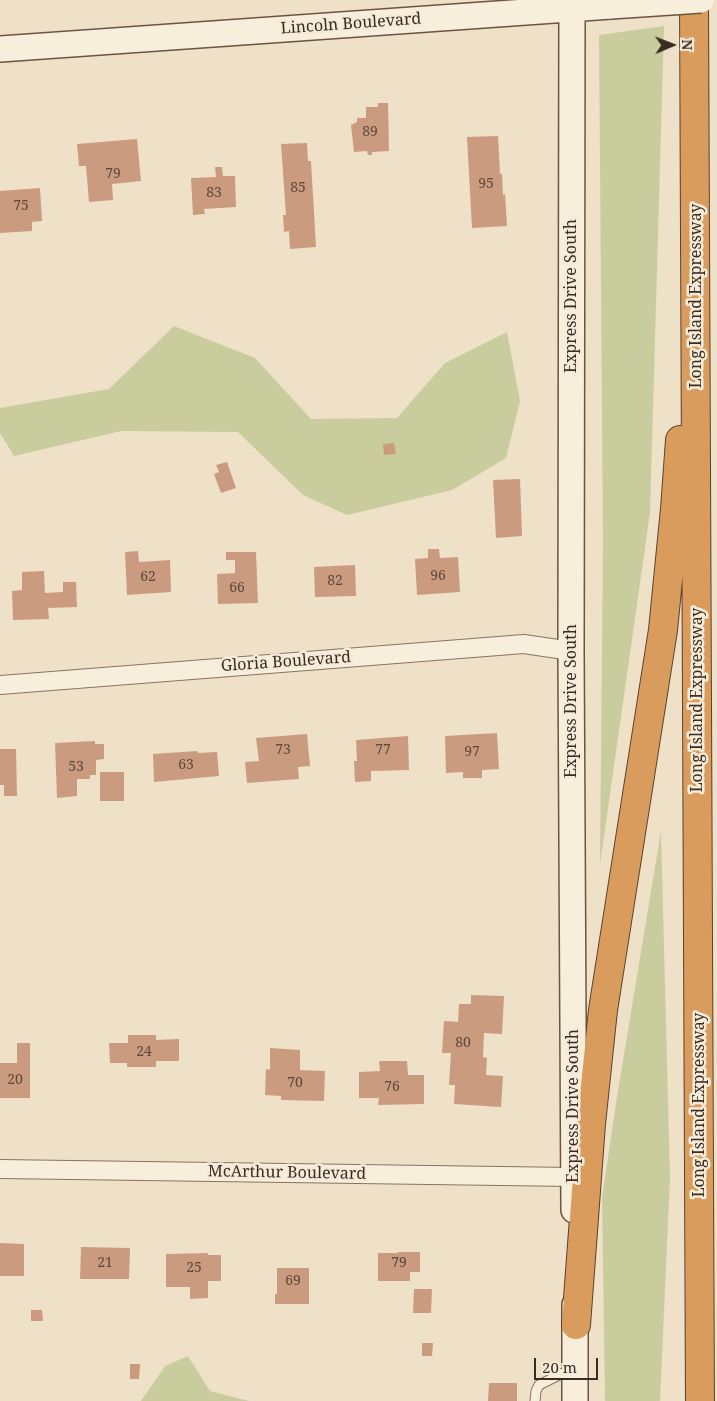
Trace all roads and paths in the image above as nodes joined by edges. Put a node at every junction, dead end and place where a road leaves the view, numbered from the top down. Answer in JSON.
{"nodes":[{"id":1,"x":694,"y":0,"type":"edge"},
{"id":2,"x":701,"y":0,"type":"edge"},
{"id":3,"x":572,"y":5,"type":"edge"},
{"id":4,"x":0,"y":49,"type":"edge"},
{"id":5,"x":696,"y":199,"type":"junction"},
{"id":6,"x":571,"y":651,"type":"junction"},
{"id":7,"x":0,"y":685,"type":"edge"},
{"id":8,"x":0,"y":1170,"type":"edge"},
{"id":9,"x":573,"y":1177,"type":"junction"},
{"id":10,"x":576,"y":1325,"type":"junction"},
{"id":11,"x":575,"y":1367,"type":"junction"},
{"id":12,"x":535,"y":1401,"type":"edge"},
{"id":13,"x":575,"y":1401,"type":"edge"},
{"id":14,"x":700,"y":1401,"type":"edge"}],
"edges":[{"from":1,"to":5,"type":"highway","name":"Long Island Expressway"},
{"from":2,"to":3,"type":"main road","name":"Lincoln Boulevard","bridge":true},
{"from":3,"to":4,"type":"main road","name":"Lincoln Boulevard"},
{"from":3,"to":6,"type":"main road","name":"Express Drive South"},
{"from":5,"to":10,"type":"highway"},
{"from":5,"to":14,"type":"highway","name":"Long Island Expressway"},
{"from":6,"to":7,"type":"street","name":"Gloria Boulevard"},
{"from":6,"to":9,"type":"main road","name":"Express Drive South"},
{"from":8,"to":9,"type":"street","name":"McArthur Boulevard"},
{"from":9,"to":10,"type":"main road","name":"Express Drive South"},
{"from":10,"to":11,"type":"main road","name":"Express Drive South"},
{"from":11,"to":12,"type":"lane"},
{"from":11,"to":13,"type":"main road","name":"Express Drive South"}]}
